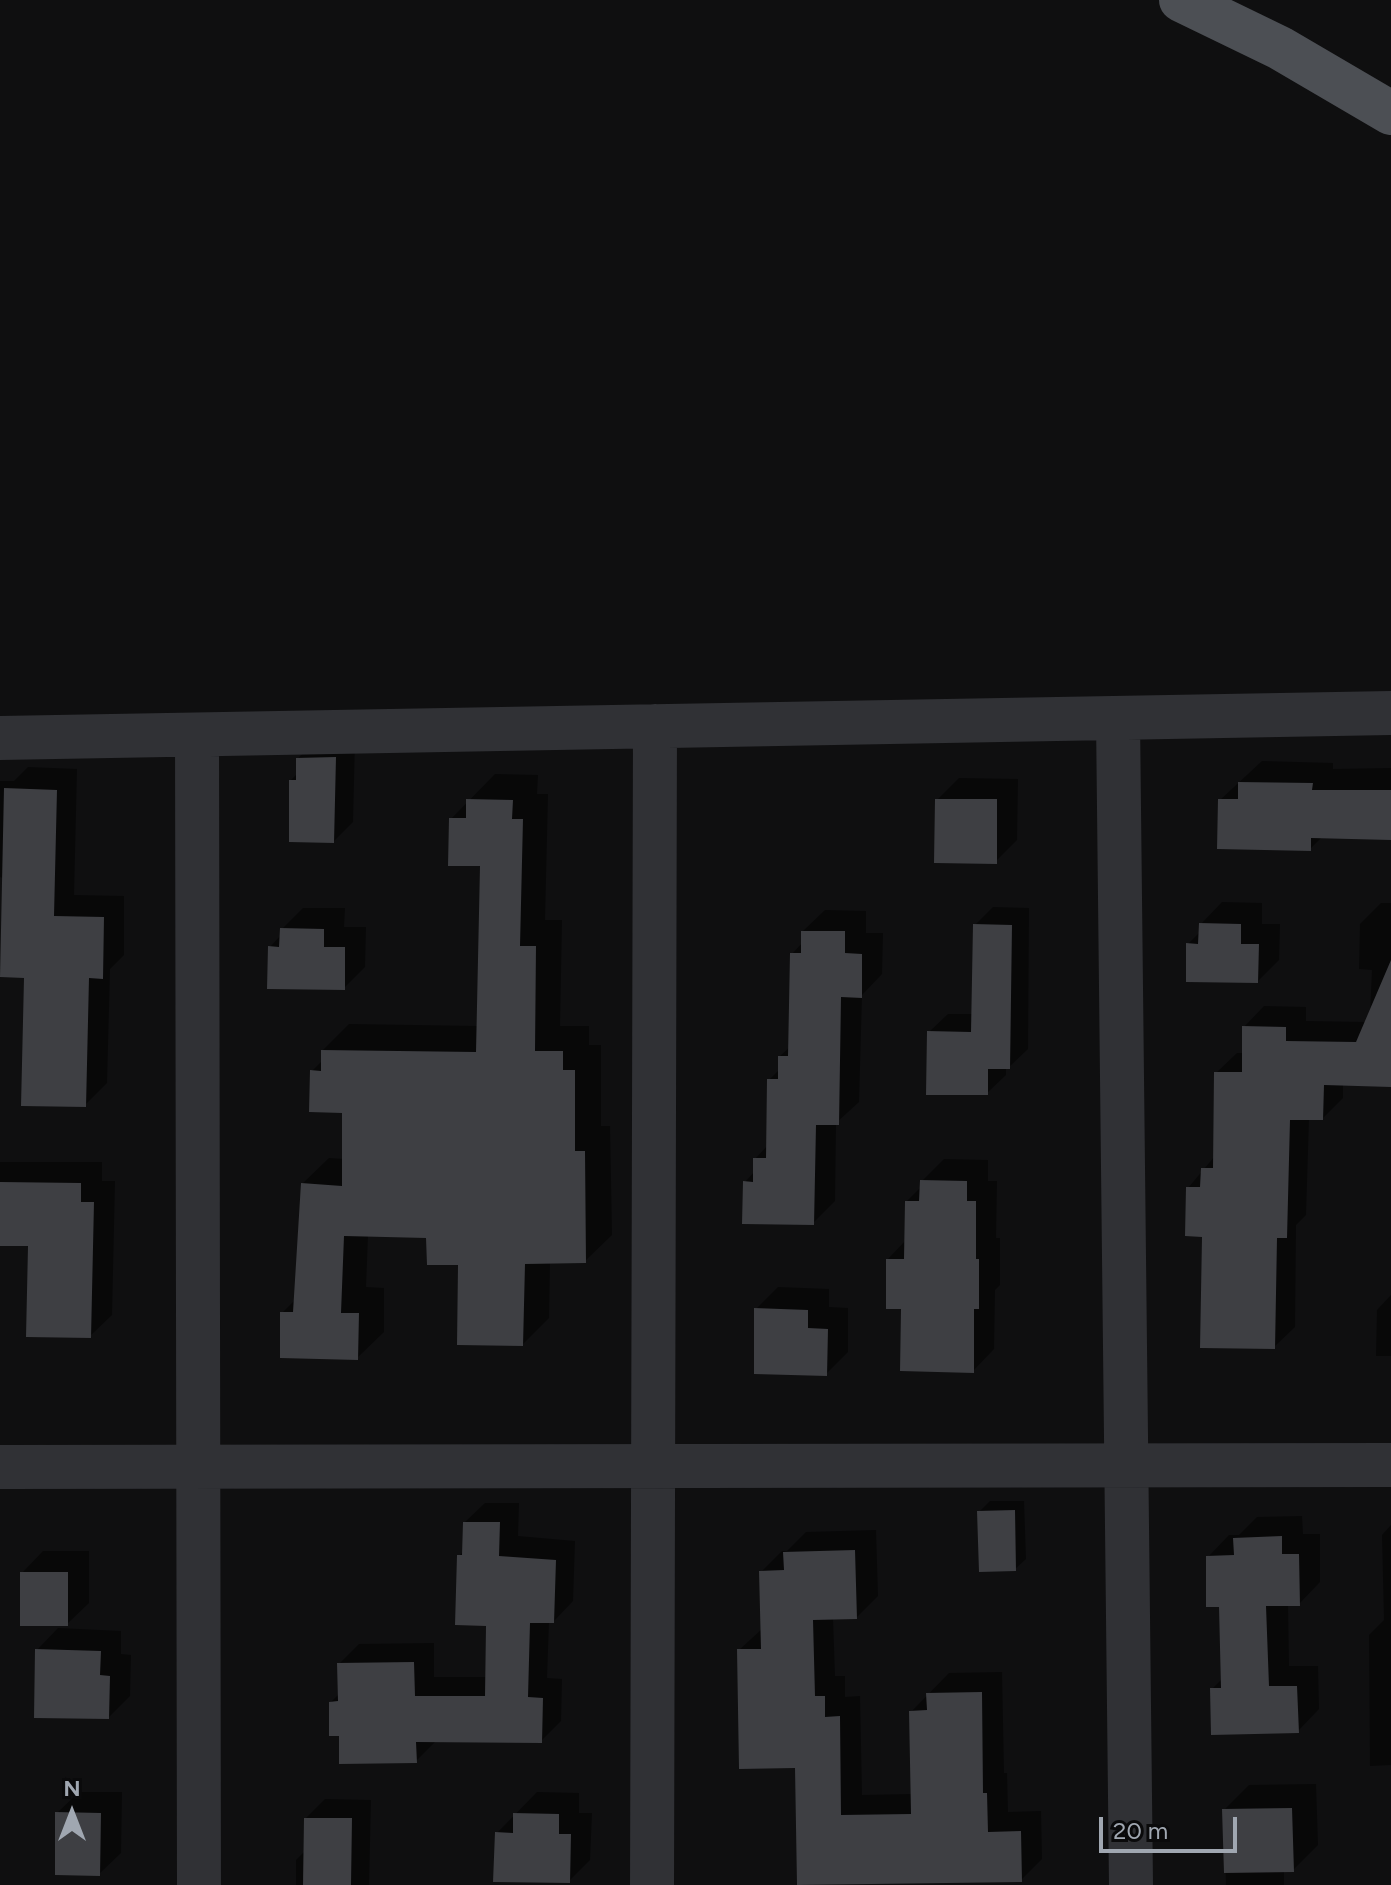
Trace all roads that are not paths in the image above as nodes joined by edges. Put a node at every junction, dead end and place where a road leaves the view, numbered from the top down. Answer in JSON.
{"nodes":[{"id":1,"x":1181,"y":0,"type":"edge"},
{"id":2,"x":1391,"y":113,"type":"edge"},
{"id":3,"x":1391,"y":713,"type":"edge"},
{"id":4,"x":1118,"y":718,"type":"junction"},
{"id":5,"x":655,"y":726,"type":"junction"},
{"id":6,"x":197,"y":735,"type":"junction"},
{"id":7,"x":0,"y":738,"type":"edge"},
{"id":8,"x":1126,"y":1465,"type":"junction"},
{"id":9,"x":1391,"y":1465,"type":"edge"},
{"id":10,"x":653,"y":1466,"type":"junction"},
{"id":11,"x":0,"y":1467,"type":"edge"},
{"id":12,"x":198,"y":1467,"type":"junction"},
{"id":13,"x":199,"y":1885,"type":"edge"},
{"id":14,"x":652,"y":1885,"type":"edge"},
{"id":15,"x":1131,"y":1885,"type":"edge"}],
"edges":[{"from":1,"to":2,"type":"main road"},
{"from":3,"to":4,"type":"street"},
{"from":4,"to":5,"type":"street"},
{"from":4,"to":8,"type":"street"},
{"from":5,"to":6,"type":"street"},
{"from":5,"to":10,"type":"street"},
{"from":6,"to":7,"type":"street"},
{"from":6,"to":12,"type":"street"},
{"from":8,"to":9,"type":"street"},
{"from":8,"to":10,"type":"street"},
{"from":8,"to":15,"type":"street"},
{"from":10,"to":12,"type":"street"},
{"from":10,"to":14,"type":"street"},
{"from":11,"to":12,"type":"street"},
{"from":12,"to":13,"type":"street"}]}
